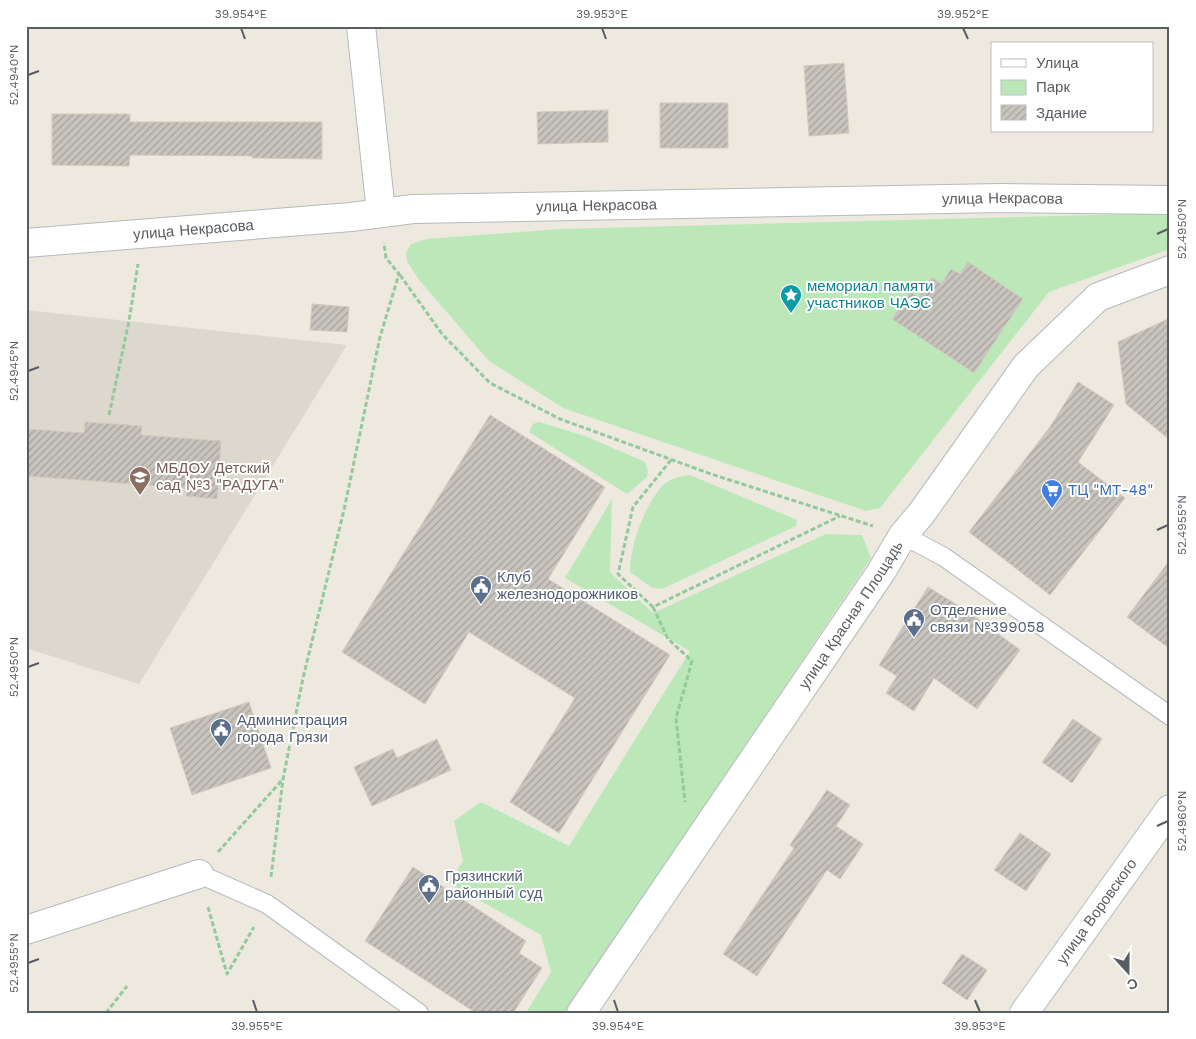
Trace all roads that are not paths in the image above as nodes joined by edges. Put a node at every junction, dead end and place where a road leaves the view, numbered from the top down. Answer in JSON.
{"nodes":[{"id":1,"x":361,"y":26,"type":"edge"},
{"id":2,"x":1170,"y":200,"type":"edge"},
{"id":3,"x":369,"y":214,"type":"junction"},
{"id":4,"x":26,"y":243,"type":"edge"},
{"id":5,"x":1170,"y":270,"type":"edge"},
{"id":6,"x":903,"y":535,"type":"junction"},
{"id":7,"x":1170,"y":716,"type":"edge"},
{"id":8,"x":1170,"y":809,"type":"edge"},
{"id":9,"x":199,"y":874,"type":"joint"},
{"id":10,"x":26,"y":930,"type":"edge"},
{"id":11,"x":419,"y":1013,"type":"edge"},
{"id":12,"x":580,"y":1013,"type":"edge"},
{"id":13,"x":1024,"y":1013,"type":"edge"}],
"edges":[{"from":1,"to":3,"type":"street"},
{"from":2,"to":3,"type":"street","name":"улица Некрасова"},
{"from":3,"to":4,"type":"street","name":"улица Некрасова"},
{"from":5,"to":6,"type":"street","name":"улица Красная Площадь"},
{"from":6,"to":7,"type":"lane"},
{"from":6,"to":12,"type":"street","name":"улица Красная Площадь"},
{"from":8,"to":13,"type":"street","name":"улица Воровского"},
{"from":9,"to":10,"type":"street"},
{"from":9,"to":11,"type":"lane"}]}
